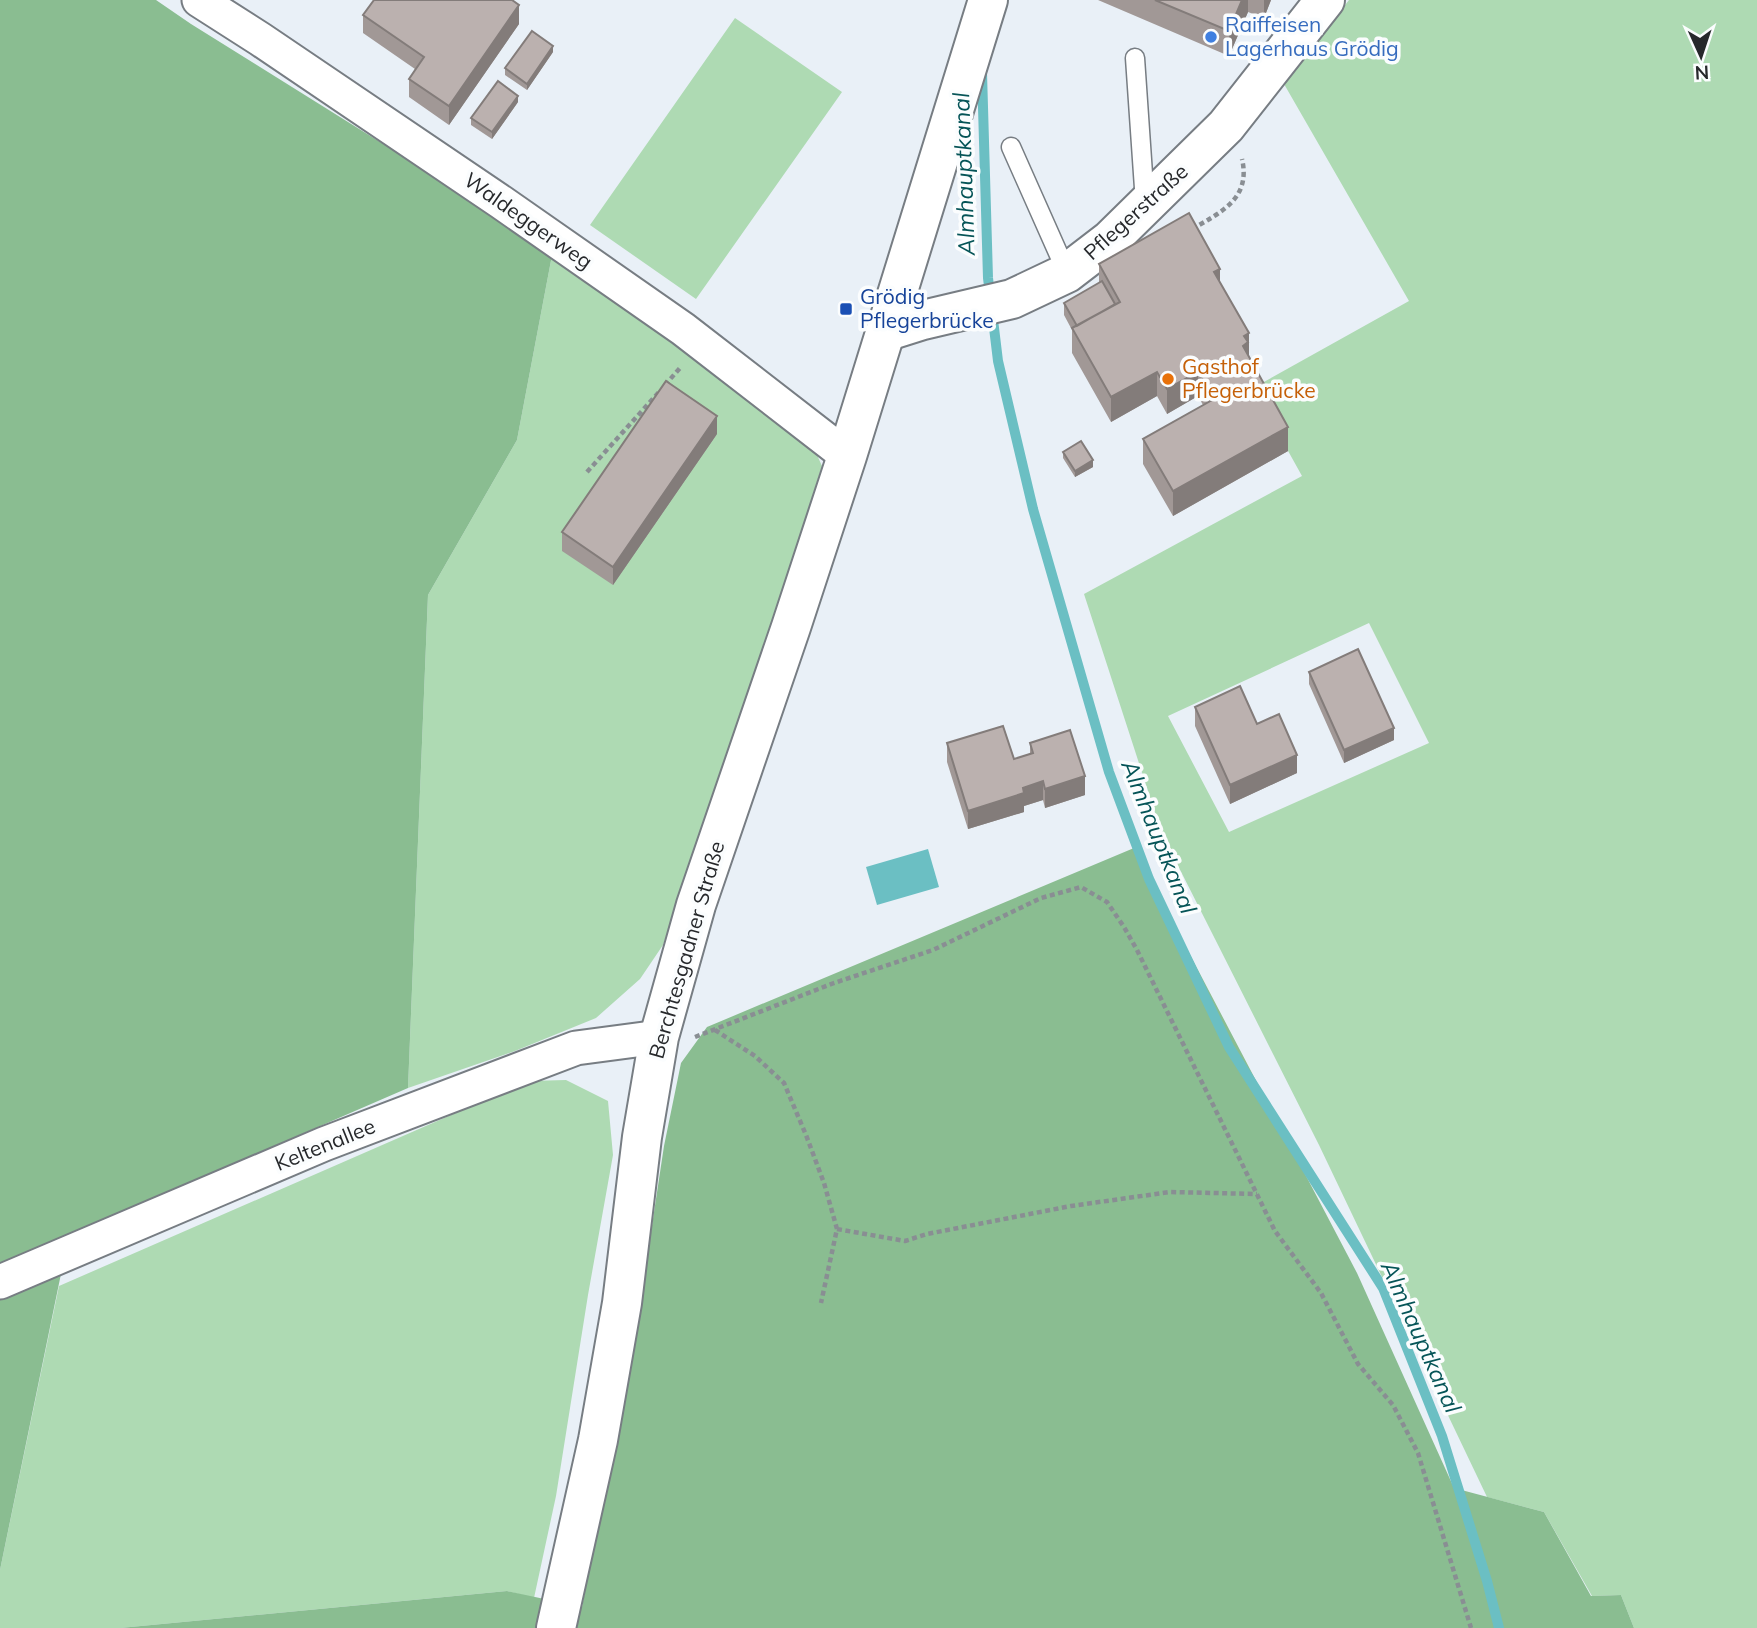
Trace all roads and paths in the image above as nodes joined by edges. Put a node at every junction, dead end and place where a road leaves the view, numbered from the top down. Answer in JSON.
{"nodes":[{"id":1,"x":199,"y":0,"type":"edge"},
{"id":2,"x":1325,"y":0,"type":"edge"},
{"id":3,"x":987,"y":3,"type":"edge"},
{"id":4,"x":1135,"y":58,"type":"dead end"},
{"id":5,"x":1011,"y":147,"type":"dead end"},
{"id":6,"x":1146,"y":207,"type":"junction"},
{"id":7,"x":1067,"y":273,"type":"junction"},
{"id":8,"x":885,"y":332,"type":"junction"},
{"id":9,"x":701,"y":344,"type":"junction"},
{"id":10,"x":847,"y":456,"type":"junction"},
{"id":11,"x":587,"y":472,"type":"dead end"},
{"id":12,"x":714,"y":1030,"type":"junction"},
{"id":13,"x":677,"y":1037,"type":"junction"},
{"id":14,"x":1257,"y":1195,"type":"junction"},
{"id":15,"x":837,"y":1229,"type":"junction"},
{"id":16,"x":0,"y":1282,"type":"edge"},
{"id":17,"x":821,"y":1303,"type":"dead end"},
{"id":18,"x":556,"y":1628,"type":"edge"},
{"id":19,"x":1471,"y":1628,"type":"edge"}],
"edges":[{"from":1,"to":9,"type":"street","name":"Waldeggerweg"},
{"from":2,"to":6,"type":"main road","name":"Pflegerstraße"},
{"from":3,"to":8,"type":"main road","name":"Berchtesgadner Straße"},
{"from":4,"to":6,"type":"lane"},
{"from":5,"to":7,"type":"lane"},
{"from":6,"to":7,"type":"main road","name":"Pflegerstraße"},
{"from":7,"to":8,"type":"main road","name":"Pflegerstraße"},
{"from":8,"to":10,"type":"main road","name":"Berchtesgadner Straße"},
{"from":9,"to":10,"type":"street","name":"Waldeggerweg"},
{"from":9,"to":11,"type":"path"},
{"from":10,"to":13,"type":"main road","name":"Berchtesgadner Straße"},
{"from":12,"to":13,"type":"path"},
{"from":12,"to":14,"type":"path"},
{"from":12,"to":15,"type":"path"},
{"from":13,"to":16,"type":"street","name":"Keltenallee"},
{"from":13,"to":18,"type":"main road","name":"Berchtesgadner Straße"},
{"from":14,"to":15,"type":"path"},
{"from":14,"to":19,"type":"path"},
{"from":15,"to":17,"type":"path"}]}
